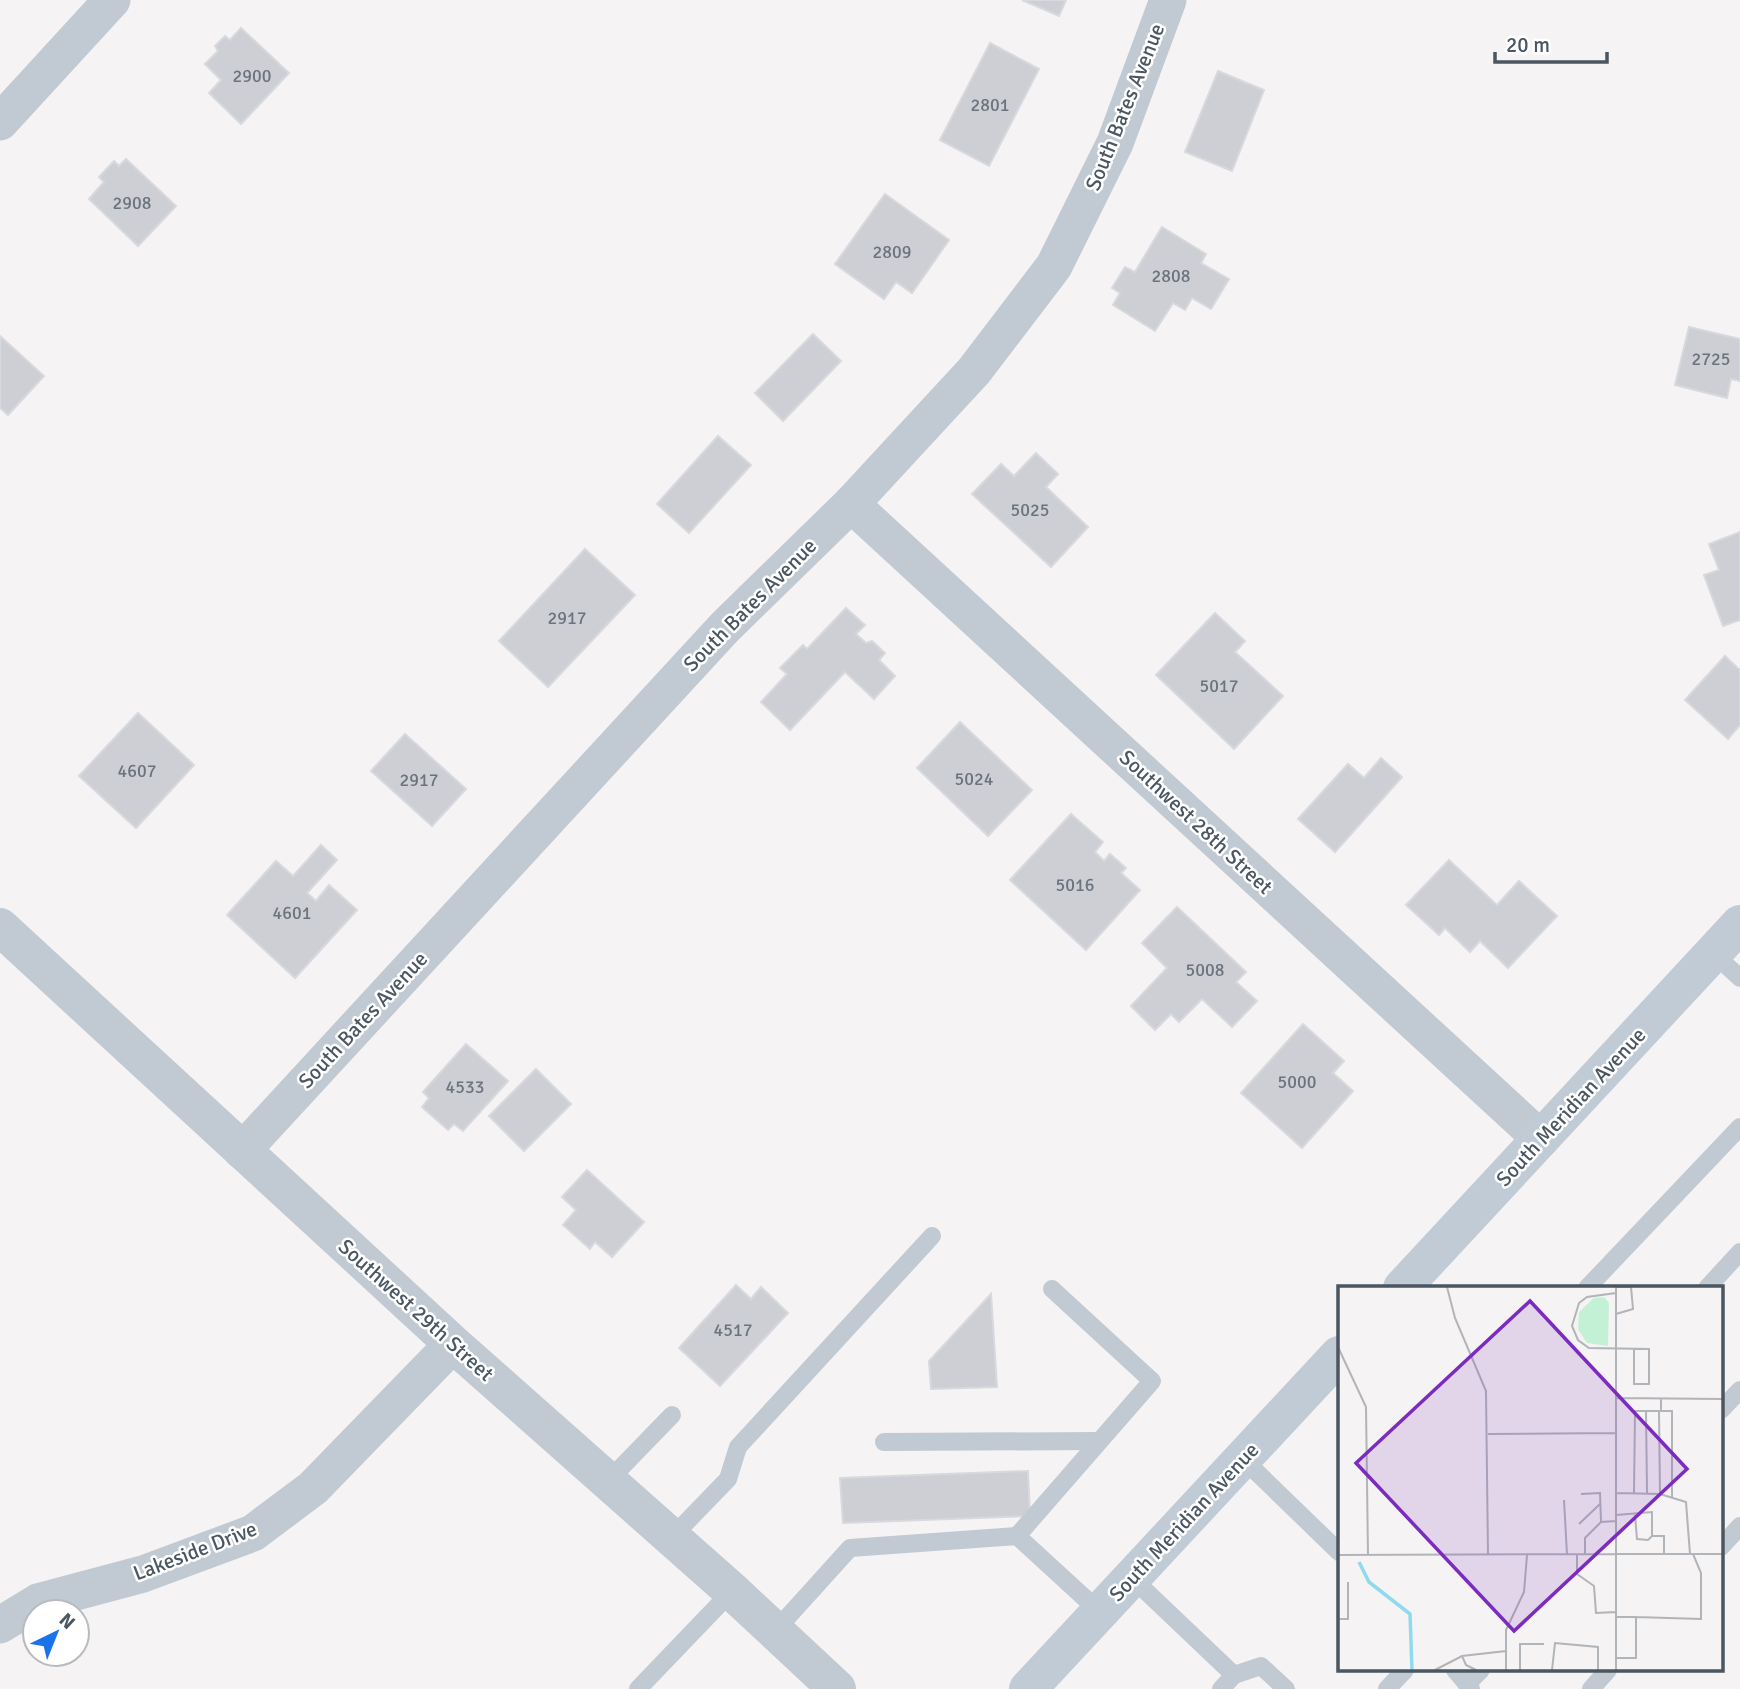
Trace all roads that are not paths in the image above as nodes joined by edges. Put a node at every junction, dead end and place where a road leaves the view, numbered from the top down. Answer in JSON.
{"nodes":[{"id":1,"x":112,"y":0,"type":"edge"},
{"id":2,"x":1168,"y":0,"type":"edge"},
{"id":3,"x":0,"y":122,"type":"edge"},
{"id":4,"x":851,"y":505,"type":"junction"},
{"id":5,"x":1740,"y":924,"type":"edge"},
{"id":6,"x":0,"y":927,"type":"edge"},
{"id":7,"x":1727,"y":966,"type":"edge"},
{"id":8,"x":1740,"y":1127,"type":"edge"},
{"id":9,"x":1541,"y":1139,"type":"junction"},
{"id":10,"x":242,"y":1151,"type":"junction"},
{"id":11,"x":932,"y":1236,"type":"dead end"},
{"id":12,"x":1740,"y":1252,"type":"edge"},
{"id":13,"x":1404,"y":1286,"type":"edge"},
{"id":14,"x":1589,"y":1286,"type":"edge"},
{"id":15,"x":1709,"y":1286,"type":"edge"},
{"id":16,"x":1052,"y":1289,"type":"dead end"},
{"id":17,"x":453,"y":1344,"type":"junction"},
{"id":18,"x":1338,"y":1356,"type":"edge"},
{"id":19,"x":1740,"y":1390,"type":"edge"},
{"id":20,"x":1722,"y":1409,"type":"edge"},
{"id":21,"x":672,"y":1416,"type":"dead end"},
{"id":22,"x":1098,"y":1441,"type":"junction"},
{"id":23,"x":884,"y":1442,"type":"dead end"},
{"id":24,"x":1243,"y":1459,"type":"junction"},
{"id":25,"x":608,"y":1481,"type":"junction"},
{"id":26,"x":1740,"y":1526,"type":"edge"},
{"id":27,"x":1017,"y":1536,"type":"junction"},
{"id":28,"x":671,"y":1538,"type":"junction"},
{"id":29,"x":1722,"y":1546,"type":"edge"},
{"id":30,"x":1338,"y":1550,"type":"edge"},
{"id":31,"x":1132,"y":1578,"type":"junction"},
{"id":32,"x":732,"y":1591,"type":"junction"},
{"id":33,"x":1100,"y":1612,"type":"junction"},
{"id":34,"x":0,"y":1625,"type":"edge"},
{"id":35,"x":775,"y":1631,"type":"junction"},
{"id":36,"x":1403,"y":1672,"type":"edge"},
{"id":37,"x":1457,"y":1672,"type":"edge"},
{"id":38,"x":1479,"y":1672,"type":"edge"},
{"id":39,"x":1606,"y":1672,"type":"edge"},
{"id":40,"x":1234,"y":1675,"type":"junction"},
{"id":41,"x":1469,"y":1687,"type":"edge"},
{"id":42,"x":638,"y":1689,"type":"edge"},
{"id":43,"x":837,"y":1689,"type":"edge"},
{"id":44,"x":1028,"y":1689,"type":"edge"},
{"id":45,"x":1221,"y":1689,"type":"edge"},
{"id":46,"x":1286,"y":1689,"type":"edge"},
{"id":47,"x":1387,"y":1689,"type":"edge"},
{"id":48,"x":1591,"y":1689,"type":"edge"}],
"edges":[{"from":1,"to":3,"type":"street"},
{"from":2,"to":4,"type":"street","name":"South Bates Avenue"},
{"from":4,"to":9,"type":"street","name":"Southwest 28th Street"},
{"from":4,"to":10,"type":"street","name":"South Bates Avenue"},
{"from":5,"to":7,"type":"main road","name":"South Meridian Avenue"},
{"from":6,"to":10,"type":"street","name":"Southwest 29th Street"},
{"from":7,"to":9,"type":"main road","name":"South Meridian Avenue"},
{"from":8,"to":14,"type":"lane"},
{"from":9,"to":13,"type":"main road","name":"South Meridian Avenue"},
{"from":10,"to":17,"type":"street","name":"Southwest 29th Street"},
{"from":11,"to":28,"type":"lane"},
{"from":12,"to":15,"type":"lane"},
{"from":16,"to":22,"type":"lane"},
{"from":17,"to":25,"type":"street","name":"Southwest 29th Street"},
{"from":17,"to":34,"type":"street","name":"Lakeside Drive"},
{"from":18,"to":24,"type":"main road","name":"South Meridian Avenue"},
{"from":19,"to":20,"type":"lane"},
{"from":21,"to":25,"type":"lane"},
{"from":22,"to":23,"type":"lane"},
{"from":22,"to":27,"type":"lane"},
{"from":24,"to":30,"type":"lane"},
{"from":24,"to":31,"type":"main road","name":"South Meridian Avenue"},
{"from":25,"to":28,"type":"street","name":"Southwest 29th Street"},
{"from":26,"to":29,"type":"lane"},
{"from":27,"to":33,"type":"lane"},
{"from":27,"to":35,"type":"lane"},
{"from":28,"to":32,"type":"street","name":"Southwest 29th Street"},
{"from":31,"to":33,"type":"main road","name":"South Meridian Avenue"},
{"from":31,"to":40,"type":"lane"},
{"from":32,"to":35,"type":"street","name":"Southwest 29th Street"},
{"from":32,"to":42,"type":"lane"},
{"from":33,"to":44,"type":"main road","name":"South Meridian Avenue"},
{"from":35,"to":43,"type":"street","name":"Southwest 29th Street"},
{"from":36,"to":47,"type":"lane"},
{"from":37,"to":41,"type":"lane"},
{"from":38,"to":41,"type":"lane"},
{"from":39,"to":48,"type":"lane"},
{"from":40,"to":45,"type":"lane"},
{"from":40,"to":46,"type":"lane"}]}
